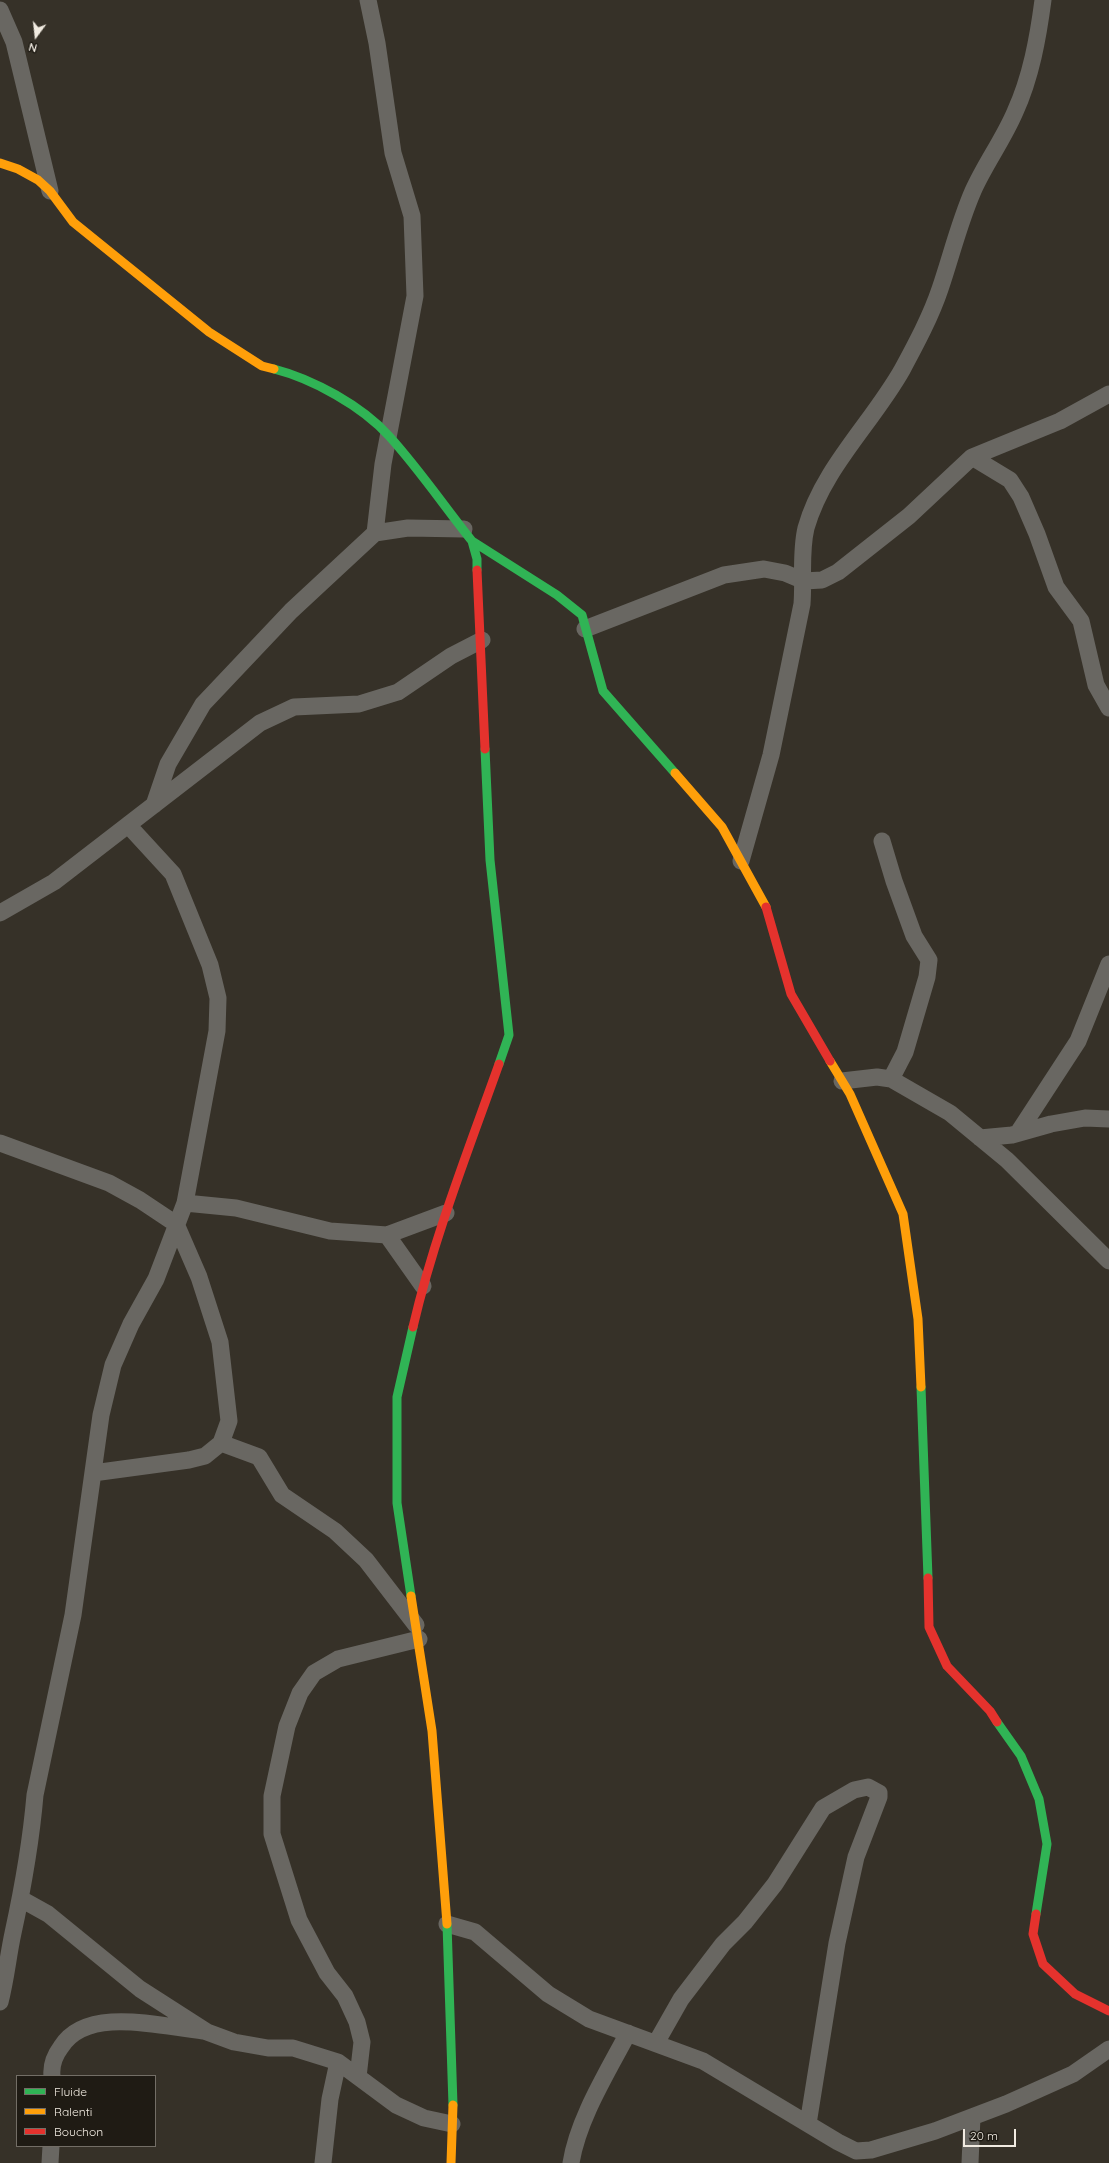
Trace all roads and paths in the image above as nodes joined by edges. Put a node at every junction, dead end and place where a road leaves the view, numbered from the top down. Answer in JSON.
{"nodes":[{"id":1,"x":368,"y":0,"type":"edge"},
{"id":2,"x":1043,"y":0,"type":"edge"},
{"id":3,"x":0,"y":10,"type":"edge"},
{"id":4,"x":0,"y":163,"type":"edge"},
{"id":5,"x":50,"y":192,"type":"junction"},
{"id":6,"x":1109,"y":394,"type":"edge"},
{"id":7,"x":388,"y":435,"type":"junction"},
{"id":8,"x":972,"y":457,"type":"junction"},
{"id":9,"x":374,"y":533,"type":"junction"},
{"id":10,"x":468,"y":535,"type":"junction"},
{"id":11,"x":804,"y":581,"type":"junction"},
{"id":12,"x":585,"y":629,"type":"junction"},
{"id":13,"x":482,"y":640,"type":"junction"},
{"id":14,"x":1109,"y":708,"type":"edge"},
{"id":15,"x":154,"y":805,"type":"junction"},
{"id":16,"x":128,"y":825,"type":"junction"},
{"id":17,"x":882,"y":842,"type":"dead end"},
{"id":18,"x":741,"y":861,"type":"junction"},
{"id":19,"x":0,"y":913,"type":"edge"},
{"id":20,"x":1109,"y":964,"type":"edge"},
{"id":21,"x":891,"y":1079,"type":"junction"},
{"id":22,"x":842,"y":1082,"type":"junction"},
{"id":23,"x":1109,"y":1119,"type":"edge"},
{"id":24,"x":1015,"y":1134,"type":"junction"},
{"id":25,"x":980,"y":1138,"type":"junction"},
{"id":26,"x":0,"y":1143,"type":"edge"},
{"id":27,"x":1007,"y":1160,"type":"junction"},
{"id":28,"x":185,"y":1203,"type":"junction"},
{"id":29,"x":446,"y":1213,"type":"junction"},
{"id":30,"x":176,"y":1224,"type":"junction"},
{"id":31,"x":387,"y":1235,"type":"junction"},
{"id":32,"x":1109,"y":1261,"type":"edge"},
{"id":33,"x":423,"y":1286,"type":"junction"},
{"id":34,"x":221,"y":1443,"type":"junction"},
{"id":35,"x":93,"y":1473,"type":"junction"},
{"id":36,"x":418,"y":1632,"type":"junction"},
{"id":37,"x":21,"y":1899,"type":"junction"},
{"id":38,"x":448,"y":1924,"type":"junction"},
{"id":39,"x":0,"y":2002,"type":"edge"},
{"id":40,"x":1109,"y":2010,"type":"edge"},
{"id":41,"x":207,"y":2032,"type":"junction"},
{"id":42,"x":628,"y":2033,"type":"junction"},
{"id":43,"x":656,"y":2043,"type":"junction"},
{"id":44,"x":1109,"y":2049,"type":"edge"},
{"id":45,"x":338,"y":2062,"type":"junction"},
{"id":46,"x":52,"y":2075,"type":"edge"},
{"id":47,"x":358,"y":2077,"type":"junction"},
{"id":48,"x":972,"y":2117,"type":"junction"},
{"id":49,"x":452,"y":2124,"type":"junction"},
{"id":50,"x":808,"y":2124,"type":"junction"},
{"id":51,"x":51,"y":2147,"type":"edge"},
{"id":52,"x":859,"y":2157,"type":"edge"},
{"id":53,"x":50,"y":2163,"type":"edge"},
{"id":54,"x":322,"y":2163,"type":"edge"},
{"id":55,"x":451,"y":2163,"type":"edge"},
{"id":56,"x":571,"y":2163,"type":"edge"},
{"id":57,"x":970,"y":2163,"type":"edge"}],
"edges":[{"from":1,"to":7,"type":"street"},
{"from":2,"to":11,"type":"street"},
{"from":3,"to":5,"type":"street"},
{"from":4,"to":5,"type":"street"},
{"from":5,"to":7,"type":"street"},
{"from":6,"to":8,"type":"street"},
{"from":7,"to":9,"type":"street"},
{"from":7,"to":10,"type":"street"},
{"from":8,"to":11,"type":"street"},
{"from":8,"to":14,"type":"street"},
{"from":9,"to":10,"type":"street"},
{"from":9,"to":15,"type":"street"},
{"from":10,"to":12,"type":"street"},
{"from":10,"to":13,"type":"street"},
{"from":11,"to":12,"type":"street"},
{"from":11,"to":18,"type":"street"},
{"from":12,"to":18,"type":"street"},
{"from":13,"to":15,"type":"street"},
{"from":13,"to":29,"type":"street"},
{"from":15,"to":16,"type":"street"},
{"from":16,"to":19,"type":"street"},
{"from":16,"to":28,"type":"street"},
{"from":17,"to":21,"type":"street"},
{"from":18,"to":22,"type":"street"},
{"from":20,"to":24,"type":"street"},
{"from":21,"to":22,"type":"street"},
{"from":21,"to":25,"type":"street"},
{"from":22,"to":40,"type":"street"},
{"from":23,"to":24,"type":"street"},
{"from":24,"to":25,"type":"street"},
{"from":24,"to":27,"type":"street"},
{"from":25,"to":27,"type":"street"},
{"from":26,"to":30,"type":"street"},
{"from":27,"to":32,"type":"street"},
{"from":28,"to":30,"type":"street"},
{"from":28,"to":31,"type":"street"},
{"from":29,"to":31,"type":"street"},
{"from":29,"to":33,"type":"street"},
{"from":30,"to":34,"type":"street"},
{"from":30,"to":35,"type":"street"},
{"from":31,"to":33,"type":"street"},
{"from":33,"to":36,"type":"street"},
{"from":34,"to":35,"type":"street"},
{"from":34,"to":36,"type":"street"},
{"from":35,"to":37,"type":"street"},
{"from":36,"to":38,"type":"street"},
{"from":36,"to":47,"type":"street"},
{"from":37,"to":39,"type":"street"},
{"from":37,"to":41,"type":"street"},
{"from":38,"to":42,"type":"street"},
{"from":38,"to":49,"type":"street"},
{"from":41,"to":45,"type":"street"},
{"from":41,"to":46,"type":"street"},
{"from":42,"to":43,"type":"street"},
{"from":42,"to":56,"type":"street"},
{"from":43,"to":50,"type":"street"},
{"from":43,"to":50,"type":"street"},
{"from":44,"to":48,"type":"street"},
{"from":45,"to":47,"type":"street"},
{"from":45,"to":54,"type":"street"},
{"from":47,"to":49,"type":"street"},
{"from":48,"to":52,"type":"street"},
{"from":48,"to":57,"type":"street"},
{"from":49,"to":55,"type":"street"},
{"from":50,"to":52,"type":"street"},
{"from":51,"to":53,"type":"street"}]}
